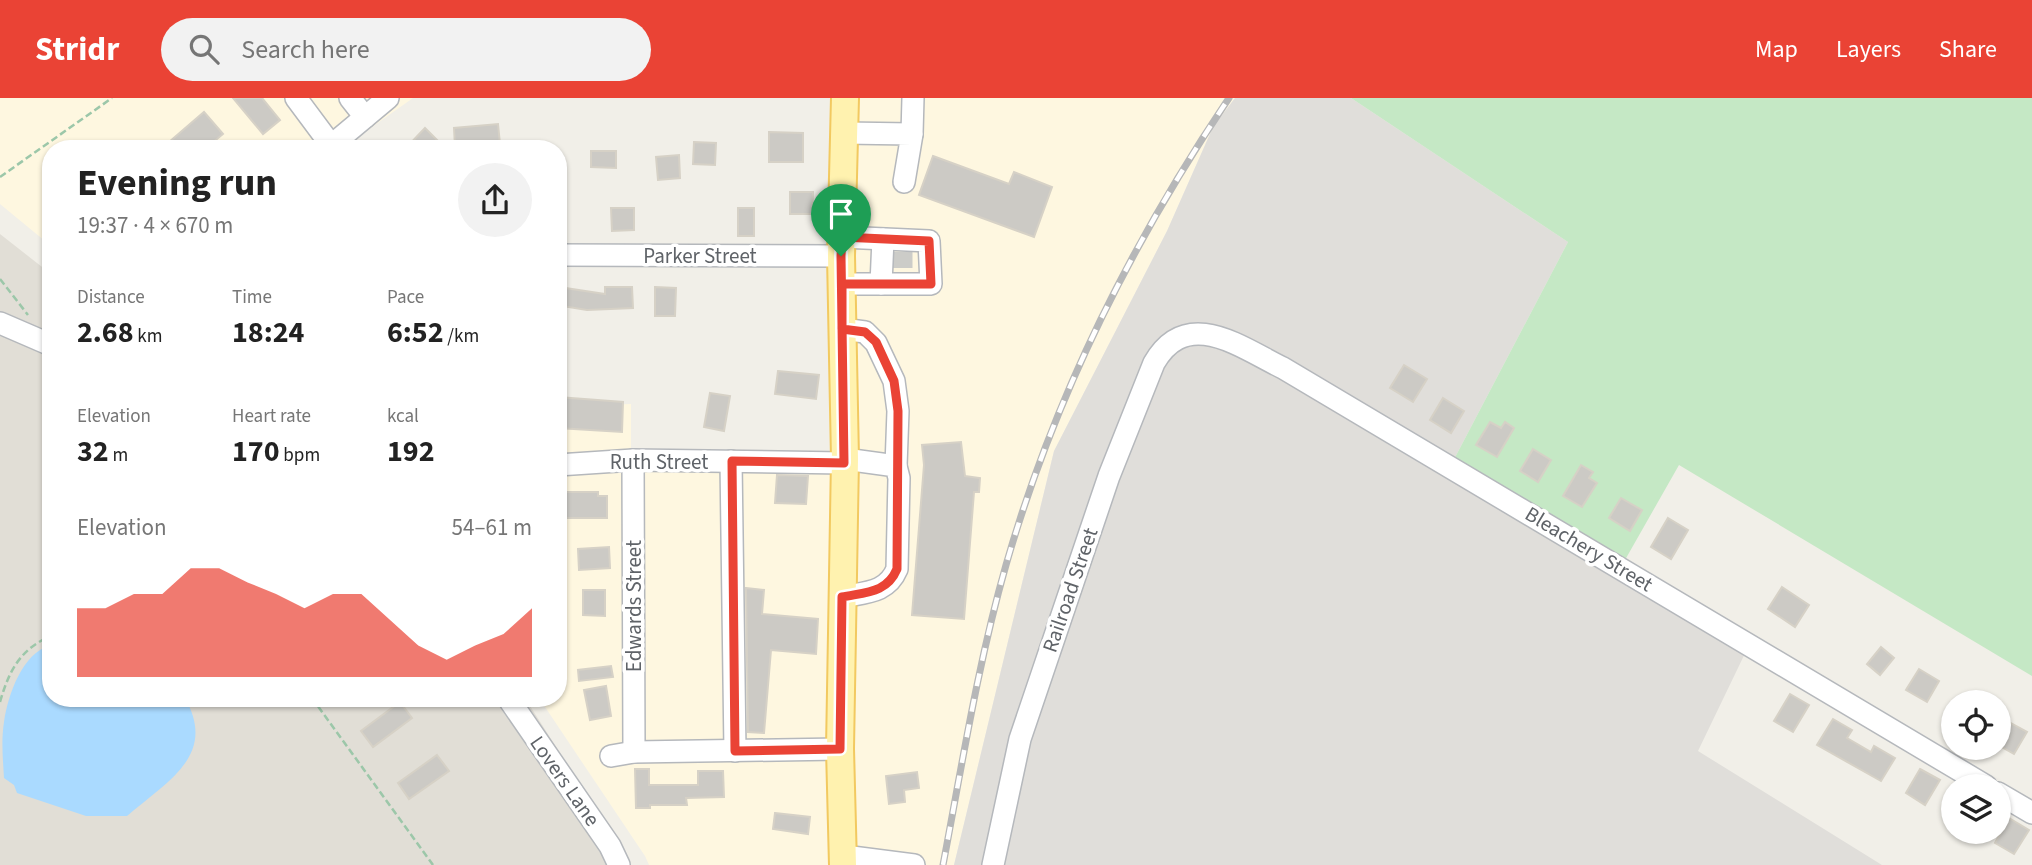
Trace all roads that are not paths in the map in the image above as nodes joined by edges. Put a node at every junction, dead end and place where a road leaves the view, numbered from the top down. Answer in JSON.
{"nodes":[{"id":1,"x":296,"y":98,"type":"edge"},
{"id":2,"x":350,"y":98,"type":"edge"},
{"id":3,"x":388,"y":98,"type":"edge"},
{"id":4,"x":845,"y":98,"type":"edge"},
{"id":5,"x":913,"y":98,"type":"edge"},
{"id":6,"x":365,"y":117,"type":"junction"},
{"id":7,"x":844,"y":133,"type":"junction"},
{"id":8,"x":912,"y":134,"type":"junction"},
{"id":9,"x":324,"y":140,"type":"edge"},
{"id":10,"x":337,"y":140,"type":"edge"},
{"id":11,"x":904,"y":182,"type":"dead end"},
{"id":12,"x":841,"y":247,"type":"junction"},
{"id":13,"x":567,"y":255,"type":"edge"},
{"id":14,"x":842,"y":284,"type":"junction"},
{"id":15,"x":0,"y":323,"type":"edge"},
{"id":16,"x":842,"y":329,"type":"junction"},
{"id":17,"x":1185,"y":335,"type":"joint"},
{"id":18,"x":42,"y":340,"type":"edge"},
{"id":19,"x":633,"y":460,"type":"junction"},
{"id":20,"x":732,"y":461,"type":"junction"},
{"id":21,"x":844,"y":461,"type":"junction"},
{"id":22,"x":567,"y":464,"type":"edge"},
{"id":23,"x":896,"y":466,"type":"junction"},
{"id":24,"x":842,"y":597,"type":"junction"},
{"id":25,"x":514,"y":707,"type":"edge"},
{"id":26,"x":840,"y":749,"type":"junction"},
{"id":27,"x":735,"y":751,"type":"junction"},
{"id":28,"x":634,"y":752,"type":"junction"},
{"id":29,"x":611,"y":755,"type":"dead end"},
{"id":30,"x":1966,"y":774,"type":"edge"},
{"id":31,"x":2011,"y":801,"type":"edge"},
{"id":32,"x":2032,"y":813,"type":"edge"},
{"id":33,"x":844,"y":861,"type":"edge"},
{"id":34,"x":619,"y":865,"type":"edge"},
{"id":35,"x":914,"y":865,"type":"edge"},
{"id":36,"x":993,"y":865,"type":"edge"}],
"edges":[{"from":1,"to":9,"type":"street"},
{"from":2,"to":6,"type":"street"},
{"from":3,"to":6,"type":"street"},
{"from":4,"to":7,"type":"main road"},
{"from":5,"to":8,"type":"street"},
{"from":6,"to":10,"type":"street"},
{"from":7,"to":8,"type":"street"},
{"from":7,"to":12,"type":"main road"},
{"from":8,"to":11,"type":"street"},
{"from":12,"to":13,"type":"street","name":"Parker Street"},
{"from":12,"to":14,"type":"main road"},
{"from":12,"to":14,"type":"street","name":"Parker Street"},
{"from":14,"to":16,"type":"main road"},
{"from":15,"to":18,"type":"street"},
{"from":16,"to":21,"type":"main road"},
{"from":16,"to":23,"type":"street"},
{"from":17,"to":30,"type":"street","name":"Bleachery Street"},
{"from":17,"to":36,"type":"street","name":"Railroad Street"},
{"from":19,"to":20,"type":"street","name":"Ruth Street"},
{"from":19,"to":22,"type":"street","name":"Ruth Street"},
{"from":19,"to":28,"type":"street","name":"Edwards Street"},
{"from":20,"to":21,"type":"street","name":"Ruth Street"},
{"from":20,"to":27,"type":"street"},
{"from":21,"to":23,"type":"street","name":"Ruth Street"},
{"from":21,"to":24,"type":"main road"},
{"from":23,"to":24,"type":"street"},
{"from":24,"to":26,"type":"main road"},
{"from":25,"to":34,"type":"street","name":"Lovers Lane"},
{"from":26,"to":27,"type":"street"},
{"from":26,"to":33,"type":"main road"},
{"from":27,"to":28,"type":"street"},
{"from":28,"to":29,"type":"street"},
{"from":31,"to":32,"type":"street"},
{"from":33,"to":35,"type":"street"}]}
